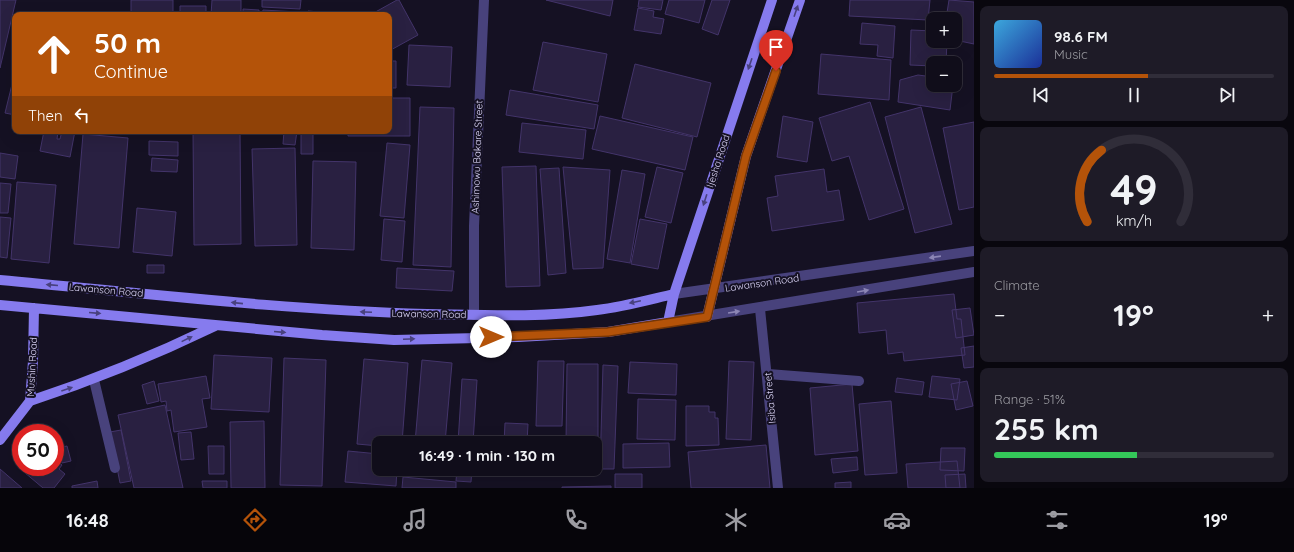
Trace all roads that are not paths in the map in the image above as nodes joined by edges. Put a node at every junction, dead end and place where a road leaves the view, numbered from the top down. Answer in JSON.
{"nodes":[{"id":1,"x":484,"y":0,"type":"edge"},
{"id":2,"x":772,"y":0,"type":"edge"},
{"id":3,"x":800,"y":0,"type":"edge"},
{"id":4,"x":974,"y":251,"type":"edge"},
{"id":5,"x":974,"y":272,"type":"edge"},
{"id":6,"x":0,"y":280,"type":"edge"},
{"id":7,"x":712,"y":290,"type":"junction"},
{"id":8,"x":674,"y":294,"type":"junction"},
{"id":9,"x":0,"y":304,"type":"edge"},
{"id":10,"x":34,"y":308,"type":"junction"},
{"id":11,"x":760,"y":309,"type":"junction"},
{"id":12,"x":474,"y":315,"type":"junction"},
{"id":13,"x":707,"y":317,"type":"junction"},
{"id":14,"x":668,"y":322,"type":"junction"},
{"id":15,"x":215,"y":326,"type":"junction"},
{"id":16,"x":768,"y":374,"type":"junction"},
{"id":17,"x":94,"y":380,"type":"junction"},
{"id":18,"x":859,"y":381,"type":"dead end"},
{"id":19,"x":30,"y":401,"type":"junction"},
{"id":20,"x":0,"y":440,"type":"edge"},
{"id":21,"x":115,"y":468,"type":"dead end"},
{"id":22,"x":778,"y":488,"type":"edge"}],
"edges":[{"from":1,"to":12,"type":"street","name":"Ashimowu Bakare Street"},
{"from":2,"to":8,"type":"main road","name":"Ijesha Road","one_way":true},
{"from":7,"to":3,"type":"main road","one_way":true},
{"from":4,"to":7,"type":"street","name":"Lawanson Road","one_way":true},
{"from":11,"to":5,"type":"street","one_way":true},
{"from":12,"to":6,"type":"main road","name":"Lawanson Road","one_way":true},
{"from":7,"to":8,"type":"street","name":"Lawanson Road"},
{"from":7,"to":13,"type":"main road"},
{"from":8,"to":12,"type":"main road","name":"Lawanson Road","one_way":true},
{"from":8,"to":14,"type":"main road","name":"Ijesha Road"},
{"from":9,"to":10,"type":"main road"},
{"from":10,"to":15,"type":"main road","one_way":true},
{"from":10,"to":19,"type":"main road","name":"Mushin Road"},
{"from":13,"to":11,"type":"street","one_way":true},
{"from":11,"to":16,"type":"street","name":"Isiba Street"},
{"from":13,"to":14,"type":"street"},
{"from":15,"to":14,"type":"main road","one_way":true},
{"from":17,"to":15,"type":"main road","one_way":true},
{"from":16,"to":18,"type":"street"},
{"from":16,"to":22,"type":"street","name":"Isiba Street"},
{"from":19,"to":17,"type":"main road","one_way":true},
{"from":17,"to":21,"type":"street"},
{"from":19,"to":20,"type":"main road","name":"Mushin Road"}]}
